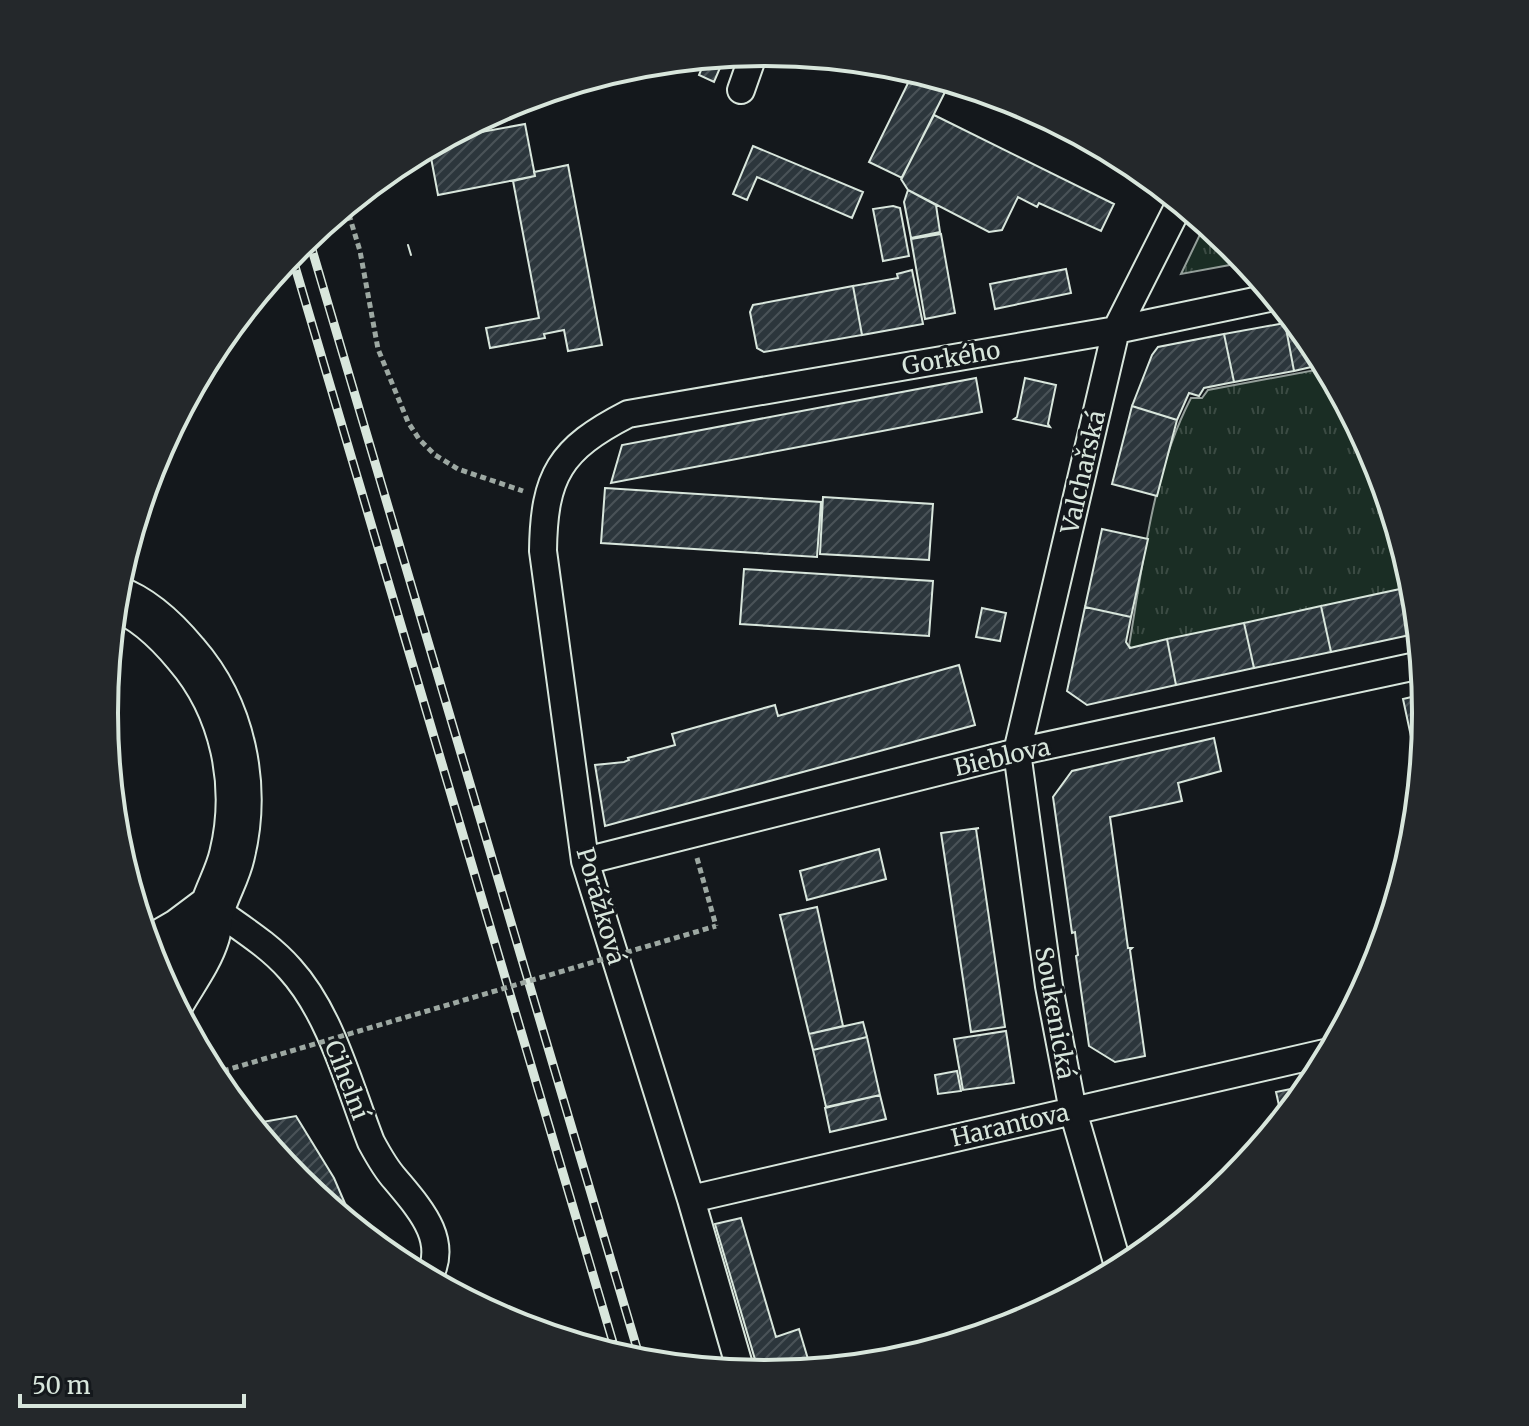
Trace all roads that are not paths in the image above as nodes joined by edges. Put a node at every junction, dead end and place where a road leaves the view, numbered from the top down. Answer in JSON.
{"nodes":[{"id":1,"x":749,"y":66,"type":"edge"},
{"id":2,"x":741,"y":90,"type":"dead end"},
{"id":3,"x":1175,"y":214,"type":"edge"},
{"id":4,"x":1262,"y":299,"type":"edge"},
{"id":5,"x":1116,"y":330,"type":"junction"},
{"id":6,"x":628,"y":414,"type":"joint"},
{"id":7,"x":127,"y":605,"type":"edge"},
{"id":8,"x":1410,"y":667,"type":"edge"},
{"id":9,"x":1017,"y":752,"type":"junction"},
{"id":10,"x":585,"y":861,"type":"junction"},
{"id":11,"x":212,"y":907,"type":"junction"},
{"id":12,"x":160,"y":942,"type":"edge"},
{"id":13,"x":179,"y":988,"type":"edge"},
{"id":14,"x":1313,"y":1056,"type":"edge"},
{"id":15,"x":1073,"y":1111,"type":"junction"},
{"id":16,"x":691,"y":1199,"type":"junction"},
{"id":17,"x":1115,"y":1256,"type":"edge"},
{"id":18,"x":432,"y":1267,"type":"edge"},
{"id":19,"x":737,"y":1359,"type":"edge"}],
"edges":[{"from":1,"to":2,"type":"street"},
{"from":3,"to":5,"type":"street","name":"Valchařská"},
{"from":4,"to":5,"type":"street","name":"Gorkého"},
{"from":5,"to":6,"type":"street","name":"Gorkého"},
{"from":5,"to":9,"type":"street","name":"Valchařská"},
{"from":6,"to":10,"type":"street","name":"Porážková"},
{"from":7,"to":11,"type":"highway"},
{"from":8,"to":9,"type":"street","name":"Bieblova"},
{"from":9,"to":10,"type":"street","name":"Bieblova"},
{"from":9,"to":15,"type":"street","name":"Soukenická"},
{"from":10,"to":16,"type":"street","name":"Porážková"},
{"from":11,"to":12,"type":"highway"},
{"from":11,"to":13,"type":"highway"},
{"from":11,"to":18,"type":"street","name":"Cihelní"},
{"from":14,"to":15,"type":"street","name":"Harantova"},
{"from":15,"to":16,"type":"street","name":"Harantova"},
{"from":15,"to":17,"type":"street","name":"Soukenická"},
{"from":16,"to":19,"type":"street","name":"Porážková"}]}
